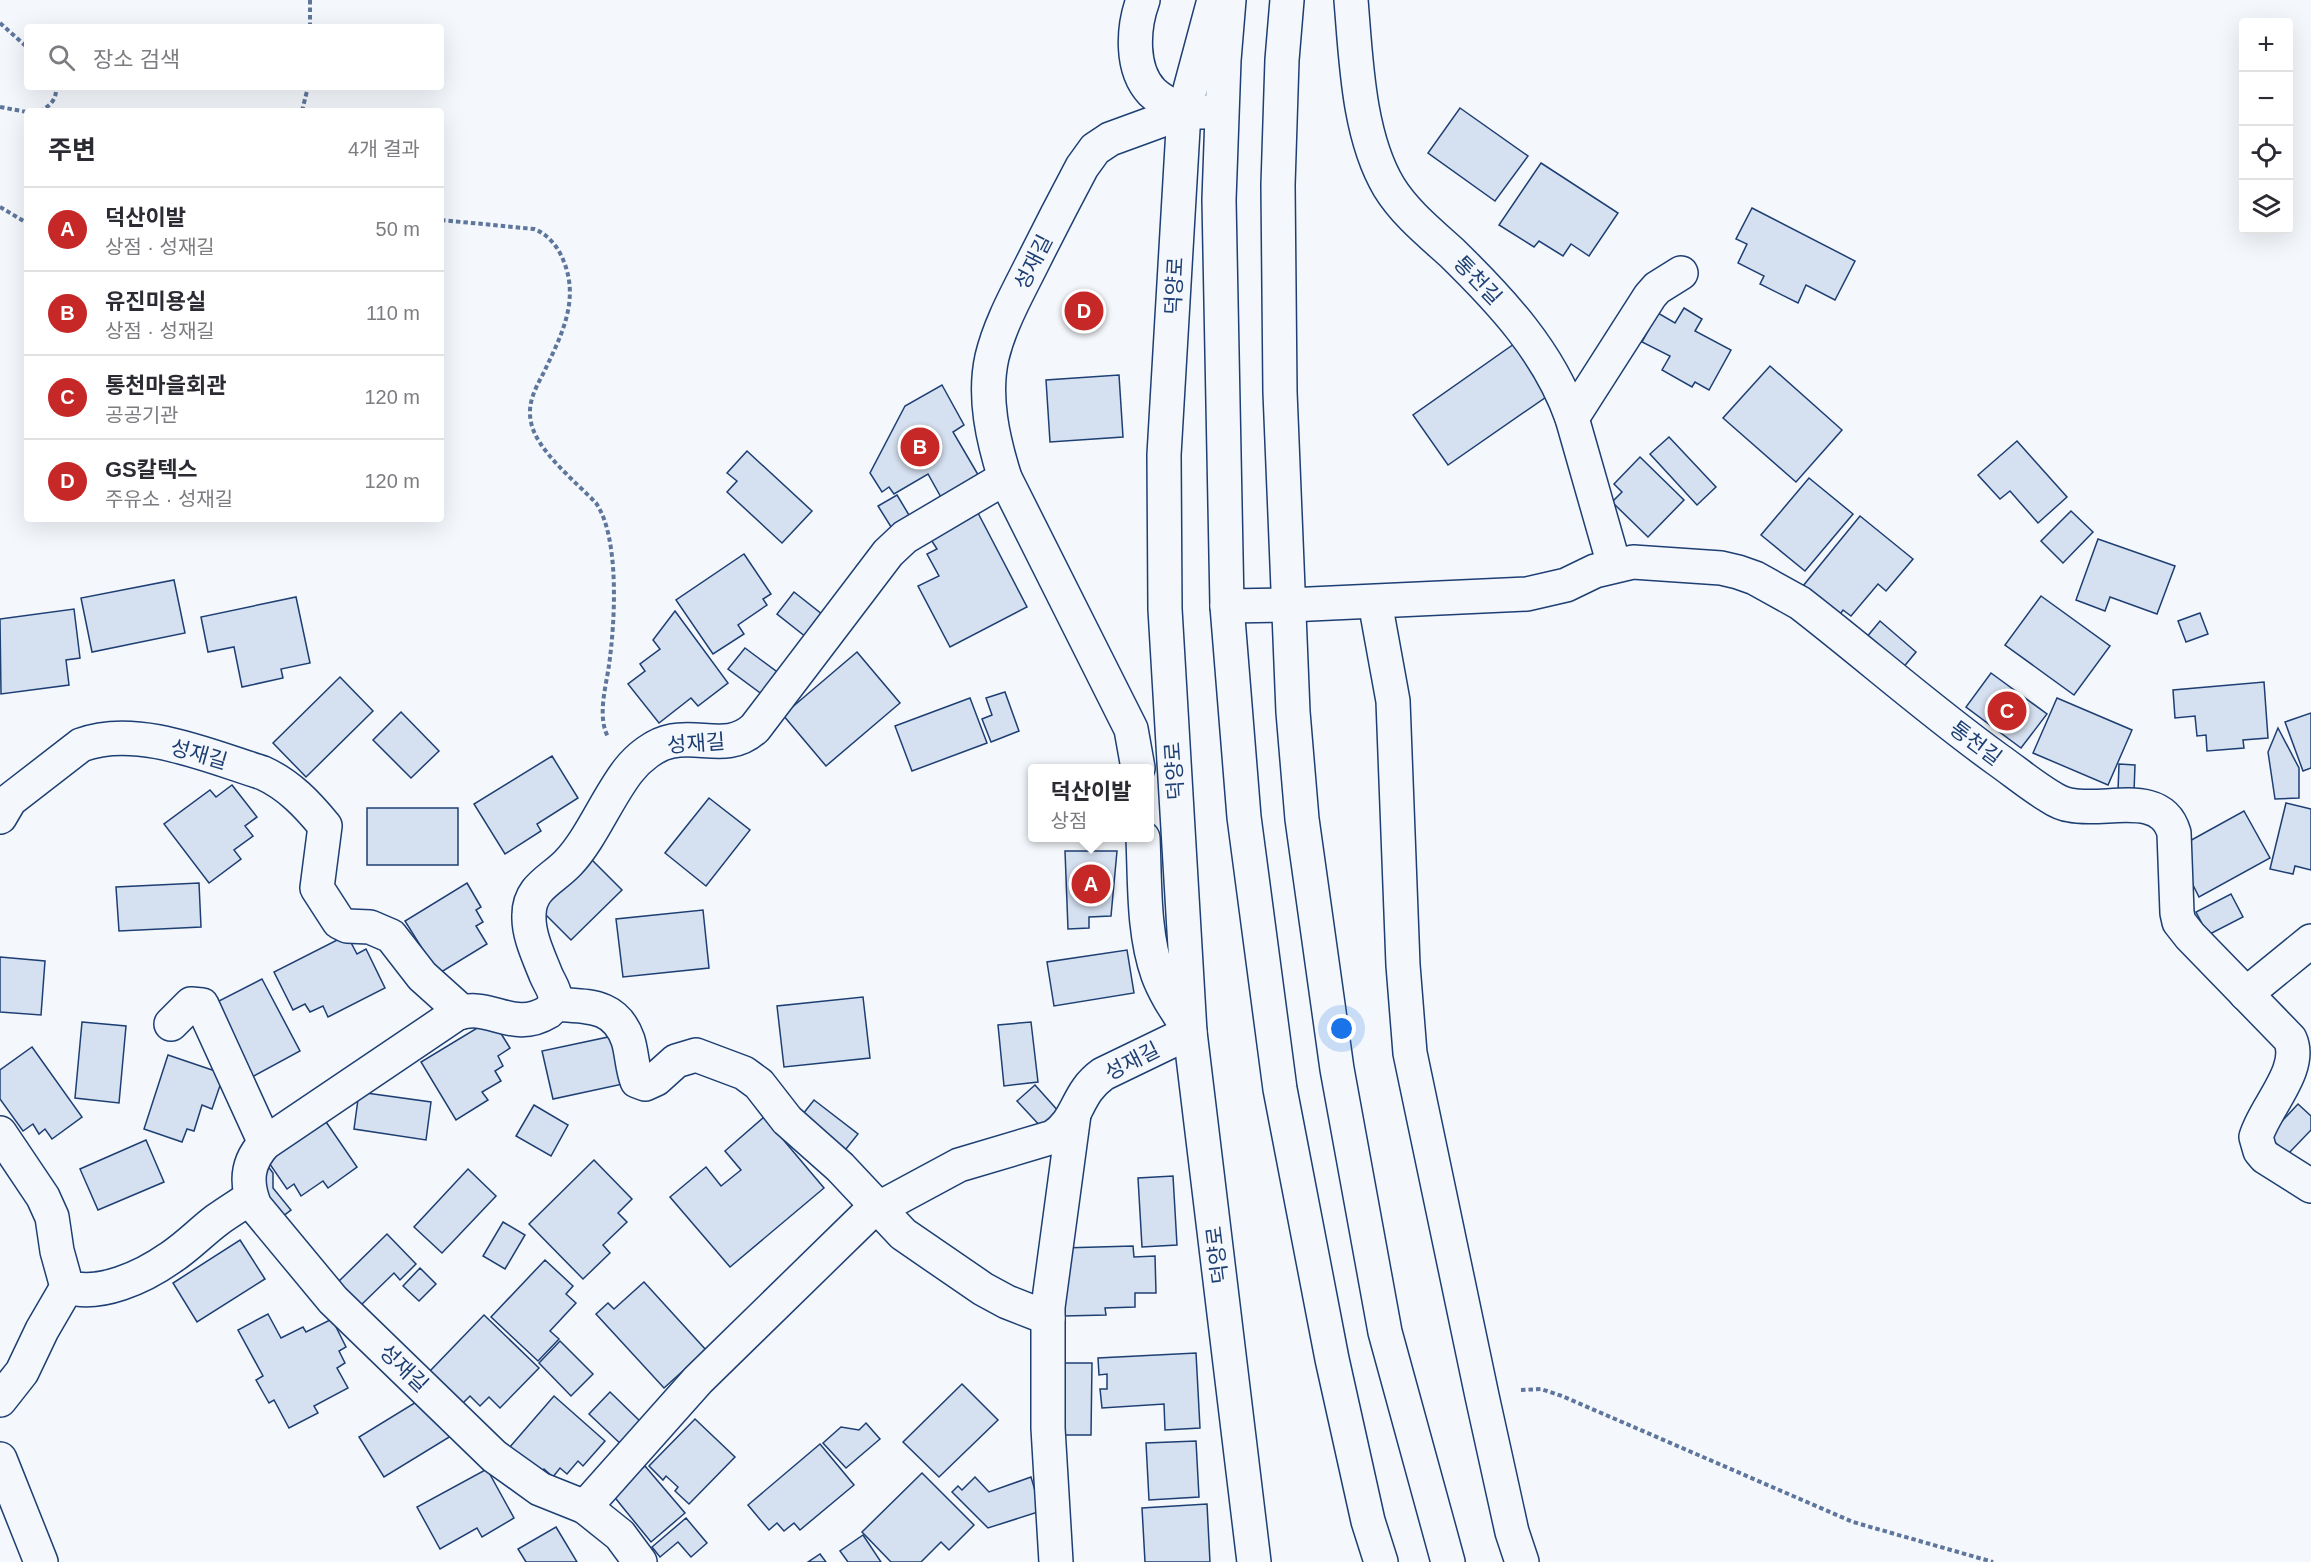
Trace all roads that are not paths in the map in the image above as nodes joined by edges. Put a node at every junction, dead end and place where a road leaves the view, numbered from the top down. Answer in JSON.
{"nodes":[{"id":1,"x":1143,"y":0,"type":"edge"},
{"id":2,"x":1214,"y":0,"type":"edge"},
{"id":3,"x":1229,"y":0,"type":"edge"},
{"id":4,"x":1287,"y":0,"type":"edge"},
{"id":5,"x":1351,"y":0,"type":"edge"},
{"id":6,"x":1184,"y":112,"type":"junction"},
{"id":7,"x":1222,"y":112,"type":"junction"},
{"id":8,"x":1681,"y":273,"type":"dead end"},
{"id":9,"x":1572,"y":418,"type":"junction"},
{"id":10,"x":1005,"y":478,"type":"junction"},
{"id":11,"x":1614,"y":565,"type":"junction"},
{"id":12,"x":1376,"y":602,"type":"junction"},
{"id":13,"x":1289,"y":605,"type":"junction"},
{"id":14,"x":1227,"y":606,"type":"junction"},
{"id":15,"x":1137,"y":764,"type":"edge"},
{"id":16,"x":1,"y":811,"type":"edge"},
{"id":17,"x":1143,"y":842,"type":"edge"},
{"id":18,"x":2311,"y":941,"type":"edge"},
{"id":19,"x":2246,"y":994,"type":"junction"},
{"id":20,"x":555,"y":1004,"type":"junction"},
{"id":21,"x":462,"y":1012,"type":"junction"},
{"id":22,"x":171,"y":1024,"type":"dead end"},
{"id":23,"x":1190,"y":1032,"type":"junction"},
{"id":24,"x":1074,"y":1114,"type":"junction"},
{"id":25,"x":0,"y":1133,"type":"edge"},
{"id":26,"x":265,"y":1143,"type":"junction"},
{"id":27,"x":2311,"y":1186,"type":"edge"},
{"id":28,"x":251,"y":1197,"type":"junction"},
{"id":29,"x":877,"y":1208,"type":"junction"},
{"id":30,"x":67,"y":1287,"type":"junction"},
{"id":31,"x":1048,"y":1318,"type":"junction"},
{"id":32,"x":0,"y":1400,"type":"edge"},
{"id":33,"x":0,"y":1460,"type":"edge"},
{"id":34,"x":585,"y":1507,"type":"junction"},
{"id":35,"x":41,"y":1562,"type":"edge"},
{"id":36,"x":640,"y":1562,"type":"edge"},
{"id":37,"x":1056,"y":1562,"type":"edge"},
{"id":38,"x":1254,"y":1562,"type":"edge"},
{"id":39,"x":1380,"y":1562,"type":"edge"},
{"id":40,"x":1448,"y":1562,"type":"edge"},
{"id":41,"x":1522,"y":1562,"type":"edge"}],
"edges":[{"from":1,"to":6,"type":"main road"},
{"from":2,"to":6,"type":"main road","name":"덕양로"},
{"from":3,"to":7,"type":"main road"},
{"from":4,"to":13,"type":"main road"},
{"from":5,"to":9,"type":"main road","name":"통천길"},
{"from":6,"to":7,"type":"main road"},
{"from":6,"to":10,"type":"main road","name":"성재길"},
{"from":6,"to":23,"type":"main road","name":"덕양로"},
{"from":7,"to":14,"type":"main road"},
{"from":8,"to":9,"type":"main road"},
{"from":9,"to":11,"type":"main road","name":"통천길"},
{"from":10,"to":15,"type":"main road","name":"성재길"},
{"from":10,"to":20,"type":"main road","name":"성재길"},
{"from":11,"to":12,"type":"main road","name":"통천길"},
{"from":11,"to":19,"type":"main road","name":"통천길"},
{"from":12,"to":13,"type":"main road","name":"통천길"},
{"from":12,"to":41,"type":"main road"},
{"from":13,"to":14,"type":"main road","name":"통천길"},
{"from":13,"to":40,"type":"main road"},
{"from":14,"to":39,"type":"main road"},
{"from":16,"to":21,"type":"main road","name":"성재길"},
{"from":17,"to":23,"type":"main road"},
{"from":18,"to":19,"type":"main road"},
{"from":19,"to":27,"type":"main road","name":"통천길"},
{"from":20,"to":21,"type":"main road"},
{"from":20,"to":29,"type":"main road"},
{"from":21,"to":26,"type":"main road","name":"성재길"},
{"from":22,"to":26,"type":"main road"},
{"from":23,"to":24,"type":"main road","name":"성재길"},
{"from":23,"to":38,"type":"main road","name":"덕양로"},
{"from":24,"to":29,"type":"main road","name":"성재길"},
{"from":24,"to":31,"type":"main road"},
{"from":25,"to":30,"type":"main road"},
{"from":26,"to":28,"type":"main road","name":"성재길"},
{"from":28,"to":30,"type":"main road"},
{"from":28,"to":34,"type":"main road","name":"성재길"},
{"from":29,"to":31,"type":"main road"},
{"from":29,"to":34,"type":"main road","name":"성재길"},
{"from":30,"to":32,"type":"main road"},
{"from":31,"to":37,"type":"main road"},
{"from":33,"to":35,"type":"main road"},
{"from":34,"to":36,"type":"main road","name":"성재길"}]}
